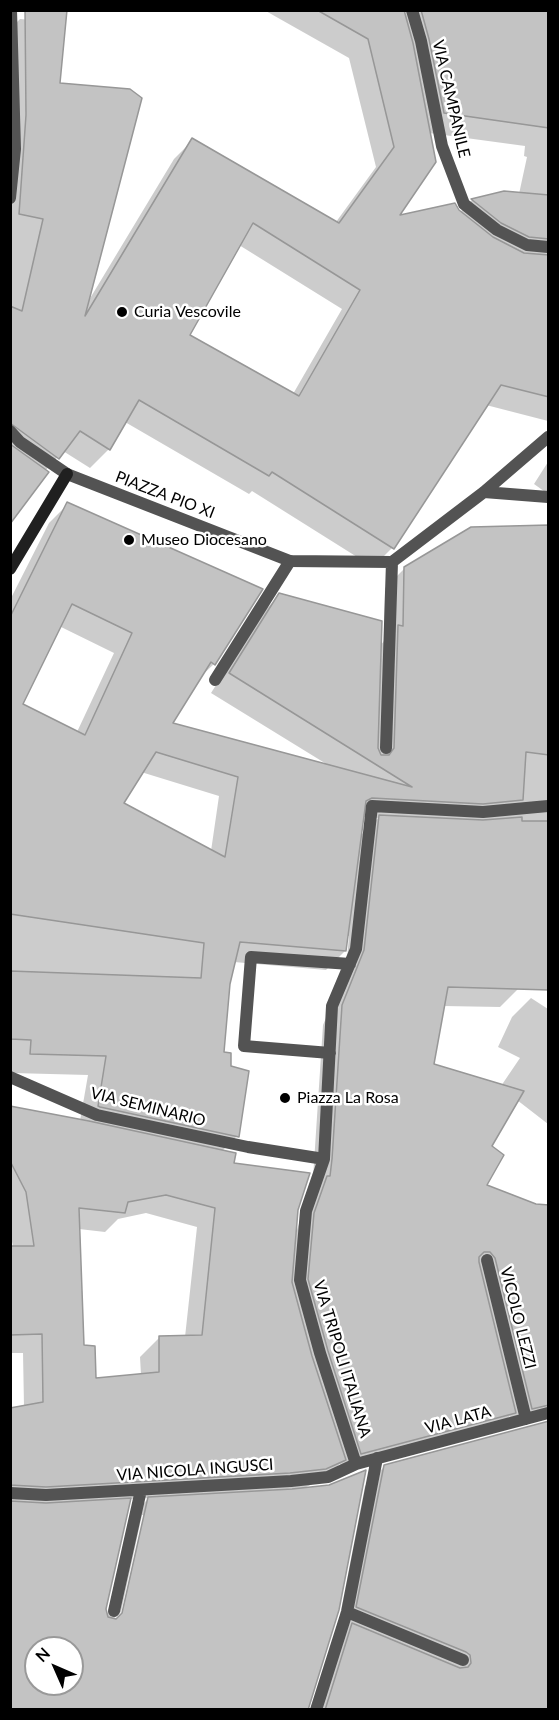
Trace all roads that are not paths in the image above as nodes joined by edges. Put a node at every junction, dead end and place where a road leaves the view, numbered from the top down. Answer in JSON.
{"nodes":[{"id":1,"x":11,"y":10,"type":"edge"},
{"id":2,"x":412,"y":10,"type":"edge"},
{"id":3,"x":10,"y":198,"type":"edge"},
{"id":4,"x":549,"y":247,"type":"edge"},
{"id":5,"x":10,"y":431,"type":"edge"},
{"id":6,"x":549,"y":437,"type":"edge"},
{"id":7,"x":67,"y":474,"type":"junction"},
{"id":8,"x":484,"y":492,"type":"junction"},
{"id":9,"x":549,"y":497,"type":"edge"},
{"id":10,"x":290,"y":561,"type":"junction"},
{"id":11,"x":392,"y":562,"type":"junction"},
{"id":12,"x":10,"y":569,"type":"edge"},
{"id":13,"x":215,"y":680,"type":"dead end"},
{"id":14,"x":386,"y":748,"type":"dead end"},
{"id":15,"x":549,"y":806,"type":"edge"},
{"id":16,"x":350,"y":964,"type":"junction"},
{"id":17,"x":330,"y":1053,"type":"junction"},
{"id":18,"x":10,"y":1077,"type":"edge"},
{"id":19,"x":324,"y":1159,"type":"junction"},
{"id":20,"x":487,"y":1260,"type":"dead end"},
{"id":21,"x":549,"y":1413,"type":"edge"},
{"id":22,"x":526,"y":1419,"type":"junction"},
{"id":23,"x":377,"y":1458,"type":"junction"},
{"id":24,"x":356,"y":1464,"type":"junction"},
{"id":25,"x":141,"y":1490,"type":"junction"},
{"id":26,"x":10,"y":1493,"type":"edge"},
{"id":27,"x":114,"y":1611,"type":"dead end"},
{"id":28,"x":347,"y":1612,"type":"junction"},
{"id":29,"x":462,"y":1660,"type":"dead end"},
{"id":30,"x":316,"y":1710,"type":"edge"}],
"edges":[{"from":1,"to":3,"type":"street"},
{"from":2,"to":4,"type":"street","name":"VIA CAMPANILE"},
{"from":5,"to":7,"type":"street","name":"PIAZZA PIO XI"},
{"from":6,"to":8,"type":"street"},
{"from":7,"to":10,"type":"street","name":"PIAZZA PIO XI"},
{"from":7,"to":12,"type":"street"},
{"from":8,"to":9,"type":"street"},
{"from":8,"to":11,"type":"street"},
{"from":10,"to":11,"type":"street","name":"PIAZZA PIO XI"},
{"from":10,"to":13,"type":"street"},
{"from":11,"to":14,"type":"street"},
{"from":15,"to":16,"type":"street"},
{"from":16,"to":17,"type":"street"},
{"from":16,"to":17,"type":"street"},
{"from":17,"to":19,"type":"street"},
{"from":18,"to":19,"type":"street","name":"VIA SEMINARIO"},
{"from":19,"to":24,"type":"street","name":"VIA TRIPOLI ITALIANA"},
{"from":20,"to":22,"type":"street","name":"VICOLO LEZZI"},
{"from":21,"to":22,"type":"street","name":"VIA LATA"},
{"from":22,"to":23,"type":"street","name":"VIA LATA"},
{"from":23,"to":24,"type":"street","name":"VIA NICOLA INGUSCI"},
{"from":23,"to":28,"type":"street"},
{"from":24,"to":25,"type":"street","name":"VIA NICOLA INGUSCI"},
{"from":25,"to":26,"type":"street","name":"VIA NICOLA INGUSCI"},
{"from":25,"to":27,"type":"street"},
{"from":28,"to":29,"type":"street"},
{"from":28,"to":30,"type":"street"}]}
